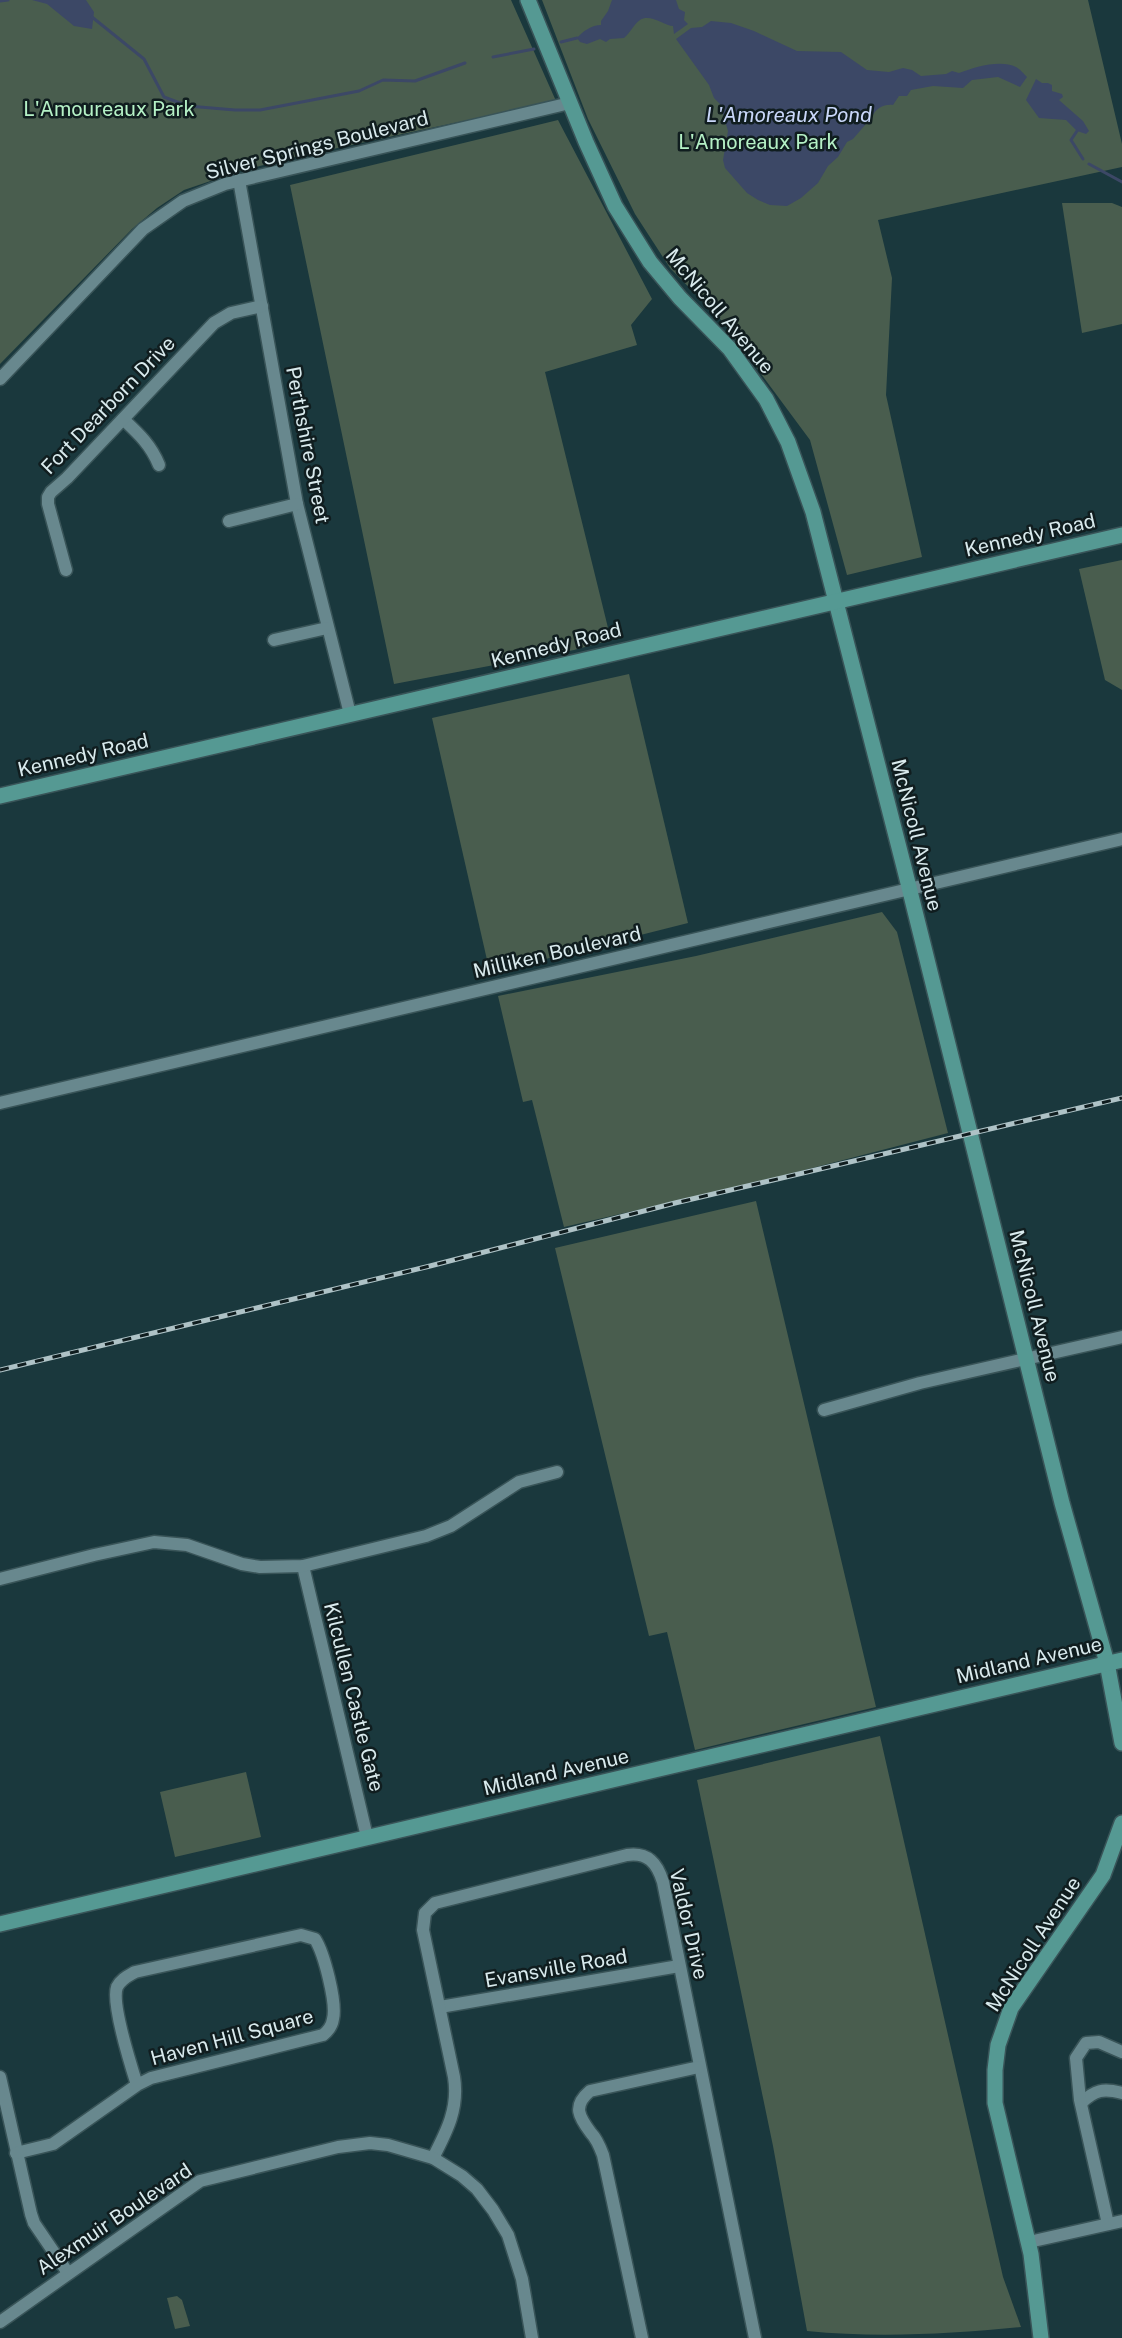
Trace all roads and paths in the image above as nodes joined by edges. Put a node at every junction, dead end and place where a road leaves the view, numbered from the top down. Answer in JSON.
{"nodes":[{"id":1,"x":528,"y":0,"type":"edge"},
{"id":2,"x":570,"y":103,"type":"junction"},
{"id":3,"x":239,"y":180,"type":"junction"},
{"id":4,"x":262,"y":306,"type":"junction"},
{"id":5,"x":0,"y":379,"type":"edge"},
{"id":6,"x":123,"y":420,"type":"junction"},
{"id":7,"x":159,"y":465,"type":"dead end"},
{"id":8,"x":297,"y":504,"type":"junction"},
{"id":9,"x":229,"y":521,"type":"dead end"},
{"id":10,"x":1122,"y":535,"type":"edge"},
{"id":11,"x":66,"y":570,"type":"dead end"},
{"id":12,"x":836,"y":603,"type":"junction"},
{"id":13,"x":327,"y":628,"type":"junction"},
{"id":14,"x":274,"y":640,"type":"dead end"},
{"id":15,"x":350,"y":714,"type":"junction"},
{"id":16,"x":0,"y":796,"type":"edge"},
{"id":17,"x":1122,"y":839,"type":"edge"},
{"id":18,"x":909,"y":889,"type":"junction"},
{"id":19,"x":0,"y":1102,"type":"edge"},
{"id":20,"x":1122,"y":1337,"type":"edge"},
{"id":21,"x":1027,"y":1358,"type":"junction"},
{"id":22,"x":824,"y":1410,"type":"dead end"},
{"id":23,"x":557,"y":1472,"type":"dead end"},
{"id":24,"x":303,"y":1566,"type":"junction"},
{"id":25,"x":0,"y":1579,"type":"edge"},
{"id":26,"x":1115,"y":1662,"type":"edge"},
{"id":27,"x":1122,"y":1743,"type":"edge"},
{"id":28,"x":1122,"y":1823,"type":"edge"},
{"id":29,"x":367,"y":1837,"type":"junction"},
{"id":30,"x":0,"y":1924,"type":"edge"},
{"id":31,"x":679,"y":1966,"type":"junction"},
{"id":32,"x":440,"y":2007,"type":"junction"},
{"id":33,"x":1122,"y":2052,"type":"edge"},
{"id":34,"x":699,"y":2067,"type":"junction"},
{"id":35,"x":0,"y":2077,"type":"edge"},
{"id":36,"x":136,"y":2085,"type":"junction"},
{"id":37,"x":1122,"y":2092,"type":"edge"},
{"id":38,"x":1081,"y":2103,"type":"junction"},
{"id":39,"x":16,"y":2153,"type":"junction"},
{"id":40,"x":434,"y":2158,"type":"junction"},
{"id":41,"x":1122,"y":2221,"type":"edge"},
{"id":42,"x":1108,"y":2224,"type":"junction"},
{"id":43,"x":1029,"y":2242,"type":"junction"},
{"id":44,"x":68,"y":2273,"type":"junction"},
{"id":45,"x":0,"y":2322,"type":"edge"},
{"id":46,"x":532,"y":2338,"type":"edge"},
{"id":47,"x":642,"y":2338,"type":"edge"},
{"id":48,"x":755,"y":2338,"type":"edge"},
{"id":49,"x":1041,"y":2338,"type":"edge"}],
"edges":[{"from":1,"to":2,"type":"main road","name":"McNicoll Avenue"},
{"from":2,"to":3,"type":"street","name":"Silver Springs Boulevard"},
{"from":2,"to":12,"type":"main road","name":"McNicoll Avenue"},
{"from":3,"to":4,"type":"street","name":"Perthshire Street"},
{"from":3,"to":5,"type":"street","name":"Silver Springs Boulevard"},
{"from":4,"to":6,"type":"street","name":"Fort Dearborn Drive"},
{"from":4,"to":8,"type":"street","name":"Perthshire Street"},
{"from":6,"to":7,"type":"street"},
{"from":6,"to":11,"type":"street","name":"Fort Dearborn Drive"},
{"from":8,"to":9,"type":"street"},
{"from":8,"to":13,"type":"street","name":"Perthshire Street"},
{"from":10,"to":12,"type":"main road","name":"Kennedy Road"},
{"from":12,"to":15,"type":"main road","name":"Kennedy Road"},
{"from":12,"to":18,"type":"main road","name":"McNicoll Avenue"},
{"from":13,"to":14,"type":"street"},
{"from":13,"to":15,"type":"street","name":"Perthshire Street"},
{"from":15,"to":16,"type":"main road","name":"Kennedy Road"},
{"from":17,"to":18,"type":"street","name":"Milliken Boulevard"},
{"from":18,"to":19,"type":"street","name":"Milliken Boulevard"},
{"from":18,"to":21,"type":"main road","name":"McNicoll Avenue"},
{"from":20,"to":21,"type":"street"},
{"from":21,"to":22,"type":"street"},
{"from":21,"to":26,"type":"main road","name":"McNicoll Avenue"},
{"from":23,"to":24,"type":"street"},
{"from":24,"to":25,"type":"street"},
{"from":24,"to":29,"type":"street","name":"Kilcullen Castle Gate"},
{"from":26,"to":27,"type":"main road","name":"McNicoll Avenue"},
{"from":26,"to":29,"type":"main road","name":"Midland Avenue"},
{"from":28,"to":43,"type":"main road","name":"McNicoll Avenue"},
{"from":29,"to":30,"type":"main road","name":"Midland Avenue"},
{"from":31,"to":32,"type":"street","name":"Evansville Road"},
{"from":31,"to":32,"type":"street","name":"Valdor Drive"},
{"from":31,"to":34,"type":"street","name":"Valdor Drive"},
{"from":32,"to":40,"type":"street","name":"Valdor Drive"},
{"from":33,"to":38,"type":"street"},
{"from":34,"to":47,"type":"street"},
{"from":34,"to":48,"type":"street","name":"Valdor Drive"},
{"from":35,"to":39,"type":"street"},
{"from":36,"to":36,"type":"street","name":"Haven Hill Square"},
{"from":36,"to":39,"type":"street","name":"Haven Hill Square"},
{"from":37,"to":38,"type":"street"},
{"from":38,"to":42,"type":"street"},
{"from":39,"to":44,"type":"street"},
{"from":40,"to":44,"type":"street","name":"Alexmuir Boulevard"},
{"from":40,"to":46,"type":"street","name":"Alexmuir Boulevard"},
{"from":41,"to":42,"type":"street"},
{"from":42,"to":43,"type":"street"},
{"from":43,"to":49,"type":"main road","name":"McNicoll Avenue"},
{"from":44,"to":45,"type":"street","name":"Alexmuir Boulevard"}]}
